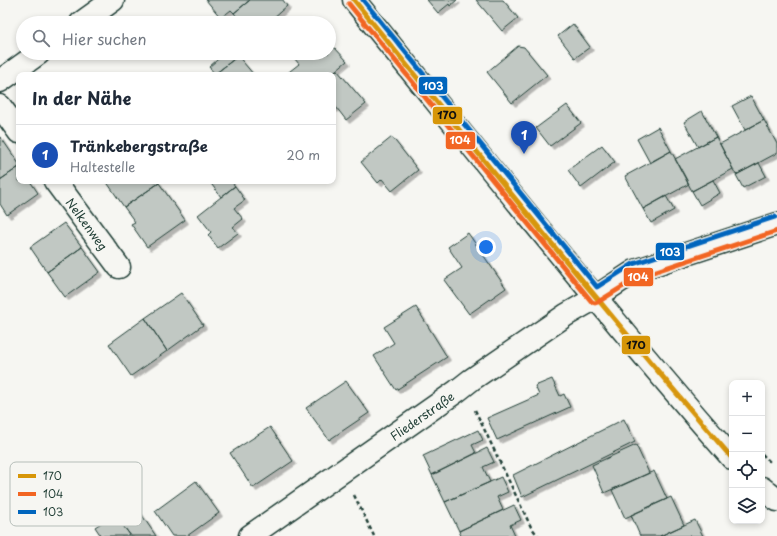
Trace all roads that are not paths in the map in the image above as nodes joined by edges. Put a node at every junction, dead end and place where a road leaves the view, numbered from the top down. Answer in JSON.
{"nodes":[{"id":1,"x":113,"y":0,"type":"edge"},
{"id":2,"x":354,"y":0,"type":"edge"},
{"id":3,"x":91,"y":16,"type":"edge"},
{"id":4,"x":29,"y":60,"type":"edge"},
{"id":5,"x":0,"y":81,"type":"edge"},
{"id":6,"x":0,"y":106,"type":"edge"},
{"id":7,"x":16,"y":128,"type":"edge"},
{"id":8,"x":57,"y":184,"type":"edge"},
{"id":9,"x":777,"y":224,"type":"edge"},
{"id":10,"x":119,"y":267,"type":"dead end"},
{"id":11,"x":595,"y":296,"type":"junction"},
{"id":12,"x":729,"y":455,"type":"edge"},
{"id":13,"x":765,"y":490,"type":"edge"},
{"id":14,"x":777,"y":500,"type":"edge"},
{"id":15,"x":250,"y":536,"type":"edge"}],
"edges":[{"from":1,"to":3,"type":"street"},
{"from":2,"to":11,"type":"street"},
{"from":4,"to":5,"type":"street"},
{"from":6,"to":7,"type":"street"},
{"from":8,"to":10,"type":"street","name":"Nelkenweg"},
{"from":9,"to":11,"type":"street","name":"Fliederstraße"},
{"from":11,"to":12,"type":"street"},
{"from":11,"to":15,"type":"street","name":"Fliederstraße"},
{"from":13,"to":14,"type":"street"}]}
